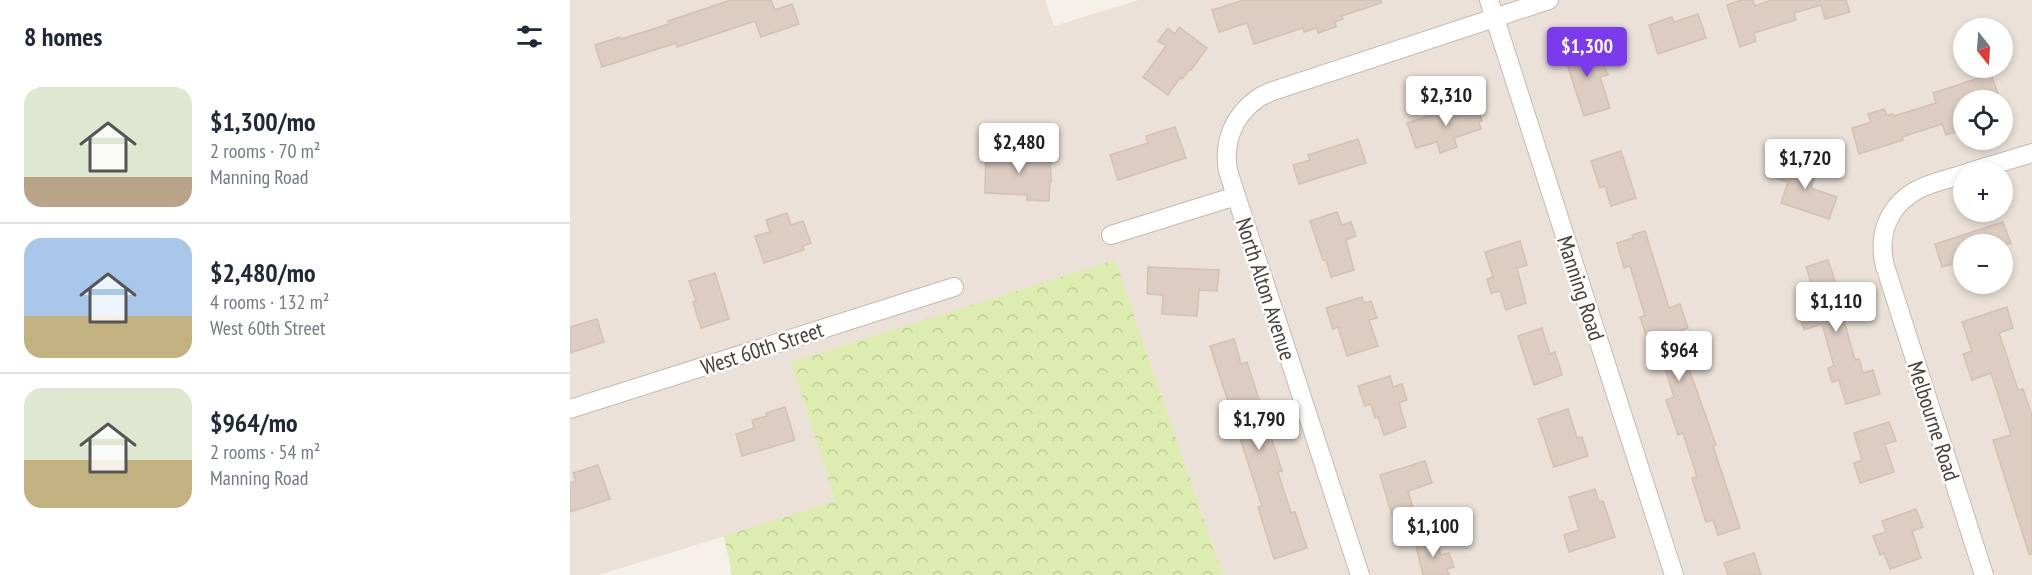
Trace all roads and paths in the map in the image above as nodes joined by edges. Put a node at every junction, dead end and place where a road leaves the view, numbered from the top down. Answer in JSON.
{"nodes":[{"id":1,"x":1489,"y":0,"type":"edge"},
{"id":2,"x":1550,"y":0,"type":"edge"},
{"id":3,"x":1494,"y":18,"type":"junction"},
{"id":4,"x":2032,"y":153,"type":"edge"},
{"id":5,"x":2002,"y":162,"type":"edge"},
{"id":6,"x":1953,"y":178,"type":"edge"},
{"id":7,"x":1236,"y":196,"type":"junction"},
{"id":8,"x":1111,"y":235,"type":"dead end"},
{"id":9,"x":954,"y":287,"type":"dead end"},
{"id":10,"x":570,"y":409,"type":"edge"},
{"id":11,"x":1360,"y":575,"type":"edge"},
{"id":12,"x":1674,"y":575,"type":"edge"},
{"id":13,"x":1984,"y":575,"type":"edge"}],
"edges":[{"from":1,"to":3,"type":"street","name":"Manning Road"},
{"from":2,"to":3,"type":"street"},
{"from":3,"to":7,"type":"street","name":"North Alton Avenue"},
{"from":3,"to":12,"type":"street","name":"Manning Road"},
{"from":4,"to":5,"type":"street"},
{"from":6,"to":13,"type":"street","name":"Melbourne Road"},
{"from":7,"to":8,"type":"street"},
{"from":7,"to":11,"type":"street","name":"North Alton Avenue"},
{"from":9,"to":10,"type":"street","name":"West 60th Street"}]}
